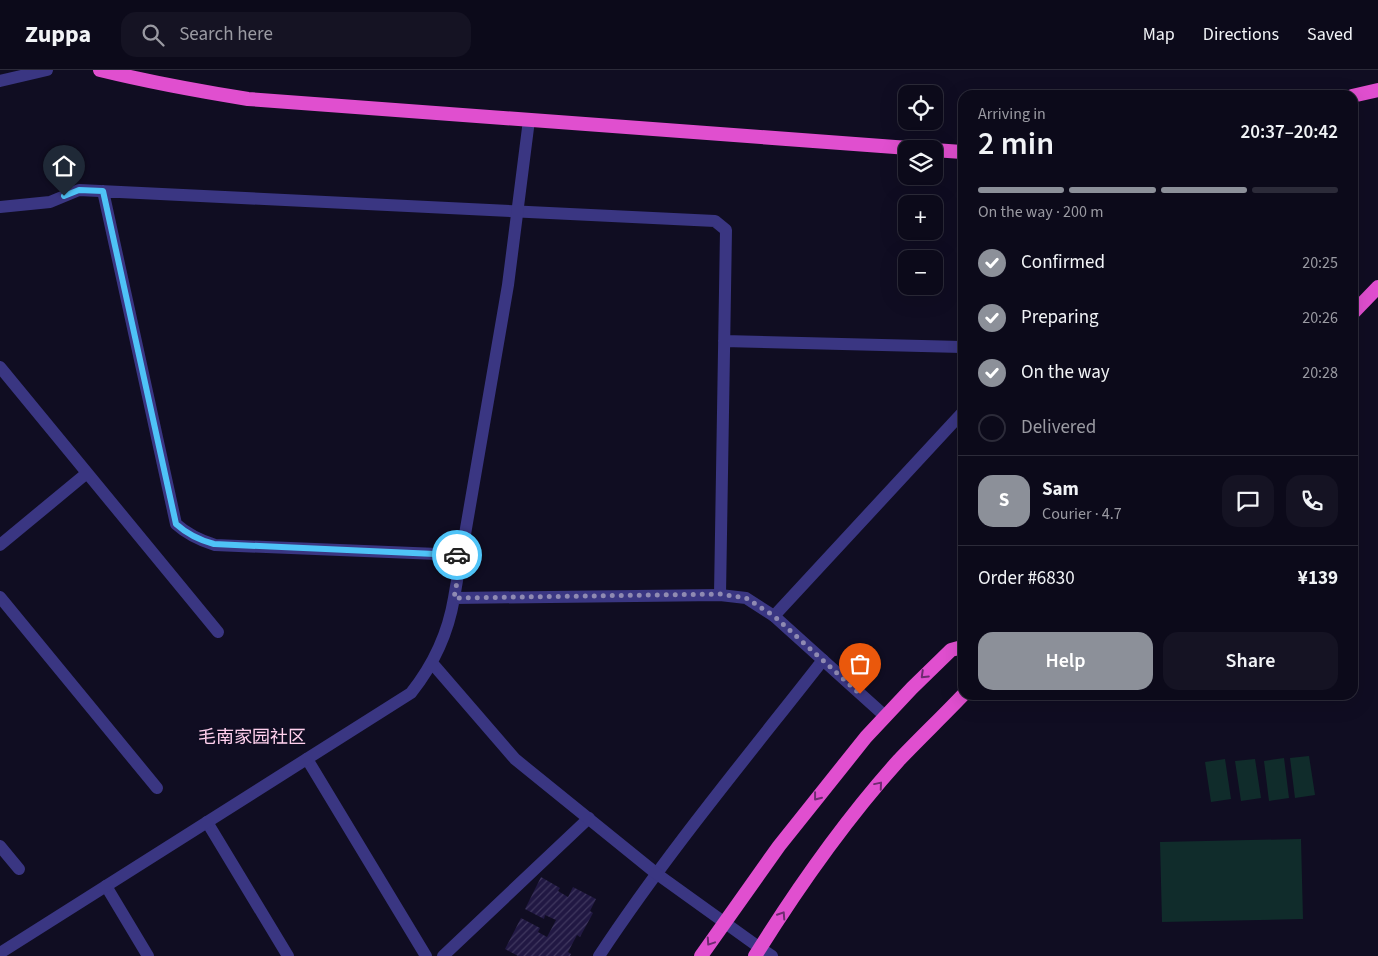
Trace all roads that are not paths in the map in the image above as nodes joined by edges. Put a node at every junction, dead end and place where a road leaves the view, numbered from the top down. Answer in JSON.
{"nodes":[{"id":1,"x":47,"y":70,"type":"edge"},
{"id":2,"x":100,"y":70,"type":"edge"},
{"id":3,"x":0,"y":80,"type":"edge"},
{"id":4,"x":1378,"y":90,"type":"edge"},
{"id":5,"x":1358,"y":95,"type":"edge"},
{"id":6,"x":529,"y":120,"type":"junction"},
{"id":7,"x":898,"y":147,"type":"edge"},
{"id":8,"x":943,"y":151,"type":"edge"},
{"id":9,"x":958,"y":152,"type":"edge"},
{"id":10,"x":103,"y":191,"type":"junction"},
{"id":11,"x":0,"y":207,"type":"edge"},
{"id":12,"x":517,"y":211,"type":"junction"},
{"id":13,"x":1378,"y":287,"type":"edge"},
{"id":14,"x":1358,"y":308,"type":"edge"},
{"id":15,"x":724,"y":341,"type":"junction"},
{"id":16,"x":958,"y":348,"type":"edge"},
{"id":17,"x":0,"y":367,"type":"edge"},
{"id":18,"x":958,"y":417,"type":"edge"},
{"id":19,"x":87,"y":473,"type":"junction"},
{"id":20,"x":0,"y":546,"type":"edge"},
{"id":21,"x":462,"y":555,"type":"junction"},
{"id":22,"x":720,"y":594,"type":"junction"},
{"id":23,"x":0,"y":597,"type":"edge"},
{"id":24,"x":454,"y":598,"type":"junction"},
{"id":25,"x":774,"y":616,"type":"junction"},
{"id":26,"x":218,"y":632,"type":"dead end"},
{"id":27,"x":958,"y":648,"type":"edge"},
{"id":28,"x":822,"y":660,"type":"junction"},
{"id":29,"x":432,"y":663,"type":"junction"},
{"id":30,"x":958,"y":700,"type":"edge"},
{"id":31,"x":885,"y":716,"type":"junction"},
{"id":32,"x":307,"y":758,"type":"junction"},
{"id":33,"x":157,"y":788,"type":"dead end"},
{"id":34,"x":589,"y":818,"type":"junction"},
{"id":35,"x":207,"y":822,"type":"junction"},
{"id":36,"x":0,"y":846,"type":"edge"},
{"id":37,"x":19,"y":869,"type":"dead end"},
{"id":38,"x":657,"y":874,"type":"junction"},
{"id":39,"x":106,"y":886,"type":"junction"},
{"id":40,"x":723,"y":923,"type":"junction"},
{"id":41,"x":0,"y":953,"type":"edge"},
{"id":42,"x":763,"y":953,"type":"edge"},
{"id":43,"x":148,"y":956,"type":"edge"},
{"id":44,"x":288,"y":956,"type":"edge"},
{"id":45,"x":426,"y":956,"type":"edge"},
{"id":46,"x":443,"y":956,"type":"edge"},
{"id":47,"x":599,"y":956,"type":"edge"},
{"id":48,"x":701,"y":956,"type":"edge"}],
"edges":[{"from":1,"to":3,"type":"street"},
{"from":2,"to":6,"type":"highway"},
{"from":4,"to":5,"type":"highway"},
{"from":6,"to":7,"type":"highway"},
{"from":6,"to":12,"type":"street"},
{"from":8,"to":9,"type":"highway"},
{"from":10,"to":11,"type":"street"},
{"from":10,"to":12,"type":"street"},
{"from":10,"to":21,"type":"street"},
{"from":12,"to":15,"type":"street"},
{"from":12,"to":21,"type":"street"},
{"from":13,"to":14,"type":"highway"},
{"from":15,"to":16,"type":"street"},
{"from":15,"to":22,"type":"street"},
{"from":17,"to":19,"type":"street"},
{"from":18,"to":25,"type":"street"},
{"from":19,"to":20,"type":"street"},
{"from":19,"to":26,"type":"street"},
{"from":21,"to":24,"type":"street"},
{"from":22,"to":24,"type":"street"},
{"from":22,"to":25,"type":"street"},
{"from":23,"to":33,"type":"street"},
{"from":24,"to":29,"type":"street"},
{"from":25,"to":28,"type":"street"},
{"from":27,"to":31,"type":"highway","one_way":true},
{"from":28,"to":31,"type":"street"},
{"from":28,"to":38,"type":"street"},
{"from":29,"to":32,"type":"street"},
{"from":29,"to":34,"type":"street"},
{"from":42,"to":30,"type":"highway","one_way":true},
{"from":31,"to":40,"type":"highway","one_way":true},
{"from":32,"to":35,"type":"street"},
{"from":32,"to":45,"type":"street"},
{"from":34,"to":38,"type":"street"},
{"from":34,"to":46,"type":"street"},
{"from":35,"to":39,"type":"street"},
{"from":35,"to":44,"type":"street"},
{"from":36,"to":37,"type":"street"},
{"from":38,"to":40,"type":"street"},
{"from":38,"to":47,"type":"street"},
{"from":39,"to":41,"type":"street"},
{"from":39,"to":43,"type":"street"},
{"from":40,"to":42,"type":"street"},
{"from":40,"to":48,"type":"highway","one_way":true}]}
